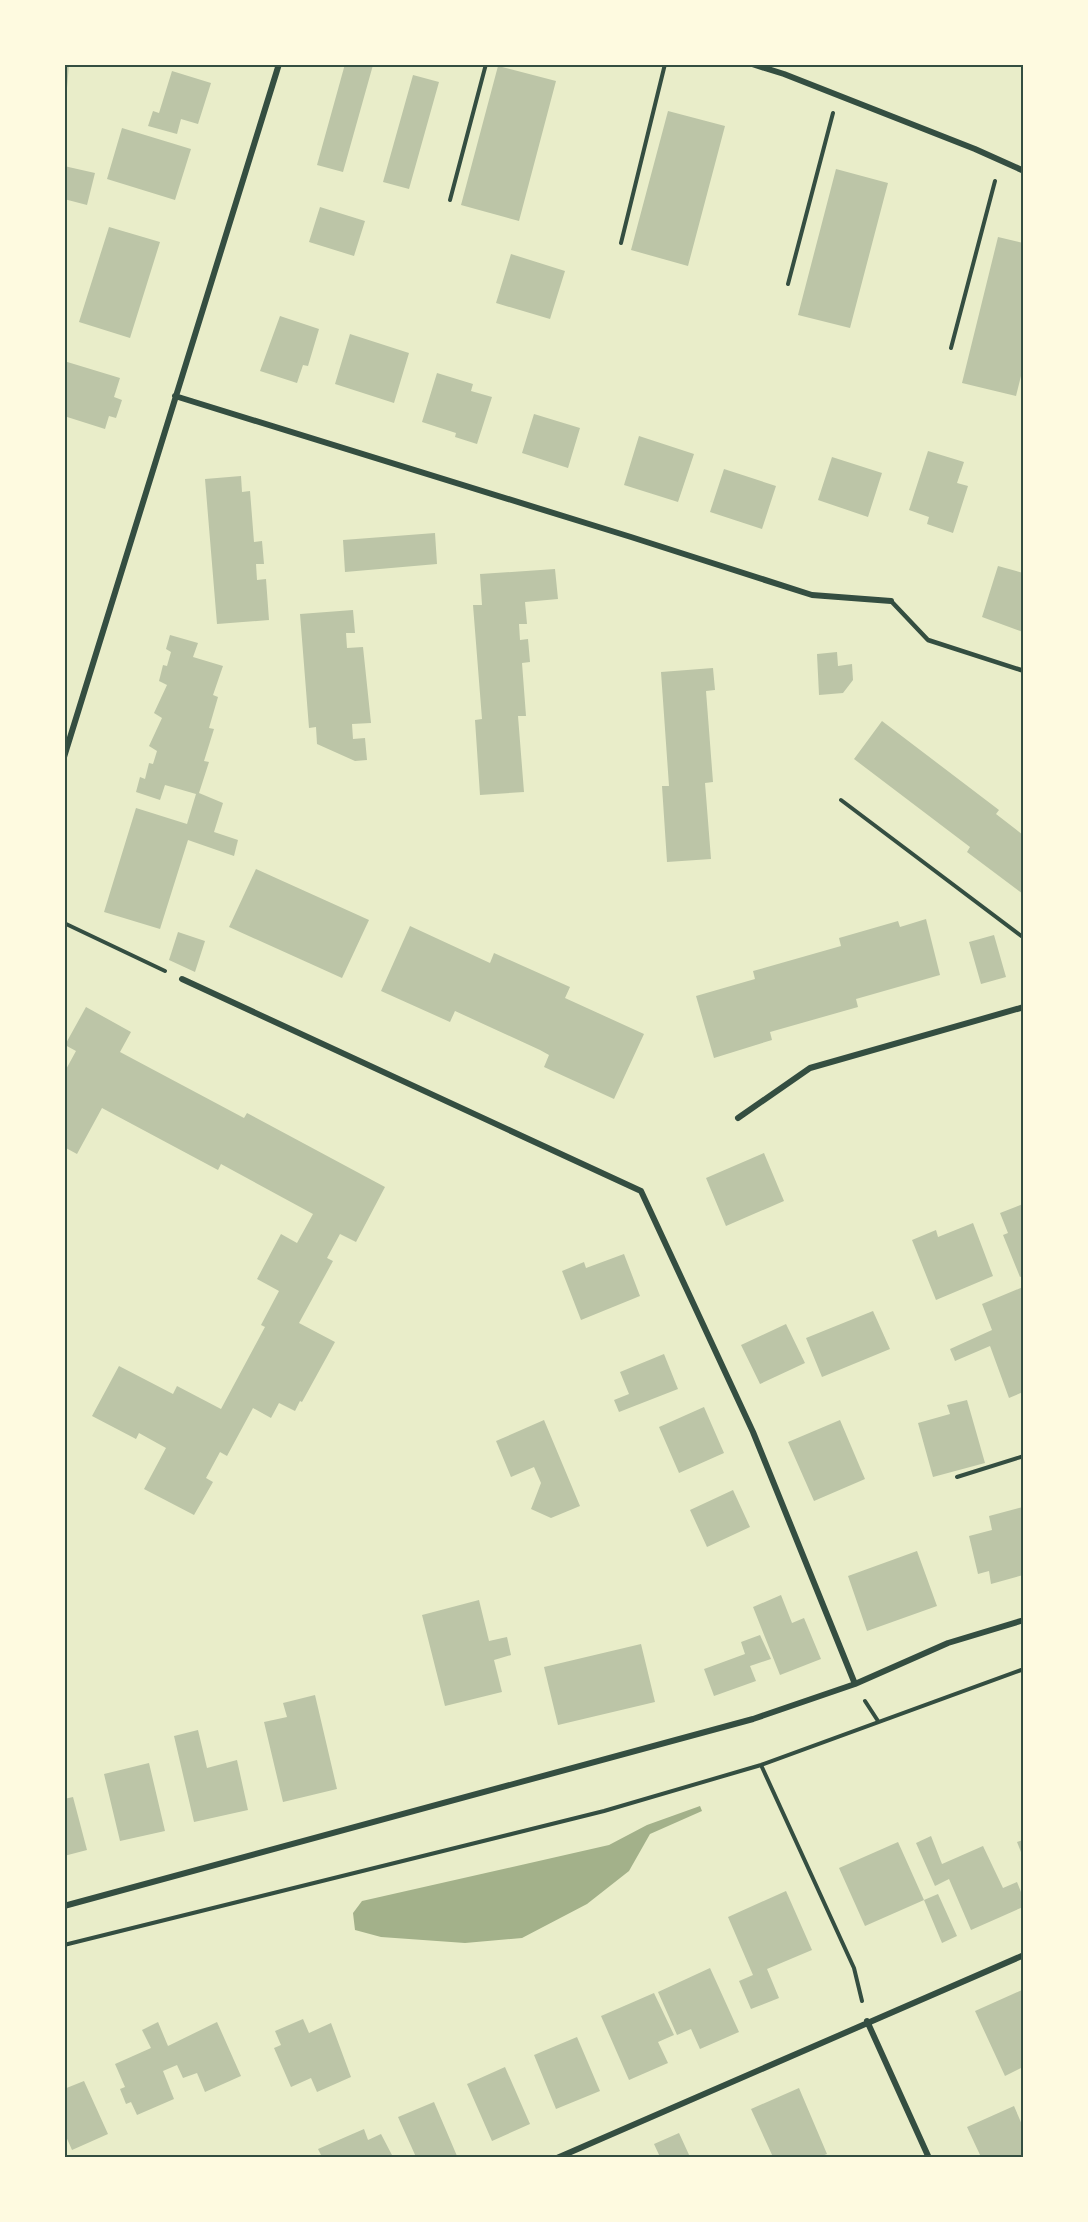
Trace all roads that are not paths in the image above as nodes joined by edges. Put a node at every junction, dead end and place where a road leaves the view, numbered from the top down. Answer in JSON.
{"nodes":[{"id":1,"x":279,"y":64,"type":"edge"},
{"id":2,"x":752,"y":64,"type":"edge"},
{"id":3,"x":1023,"y":171,"type":"edge"},
{"id":4,"x":175,"y":396,"type":"junction"},
{"id":5,"x":891,"y":601,"type":"joint"},
{"id":6,"x":1023,"y":671,"type":"edge"},
{"id":7,"x":64,"y":757,"type":"edge"},
{"id":8,"x":182,"y":979,"type":"road end"},
{"id":9,"x":1023,"y":1006,"type":"edge"},
{"id":10,"x":738,"y":1118,"type":"dead end"},
{"id":11,"x":1023,"y":1620,"type":"edge"},
{"id":12,"x":855,"y":1684,"type":"junction"},
{"id":13,"x":64,"y":1906,"type":"edge"},
{"id":14,"x":1023,"y":1955,"type":"edge"},
{"id":15,"x":867,"y":2021,"type":"junction"},
{"id":16,"x":557,"y":2157,"type":"edge"},
{"id":17,"x":929,"y":2157,"type":"edge"}],
"edges":[{"from":1,"to":4,"type":"street"},
{"from":2,"to":3,"type":"street"},
{"from":4,"to":5,"type":"street"},
{"from":4,"to":7,"type":"street"},
{"from":5,"to":6,"type":"lane"},
{"from":8,"to":12,"type":"street"},
{"from":9,"to":10,"type":"street"},
{"from":11,"to":12,"type":"street"},
{"from":12,"to":13,"type":"street"},
{"from":14,"to":15,"type":"street"},
{"from":15,"to":16,"type":"street"},
{"from":15,"to":17,"type":"street"}]}
